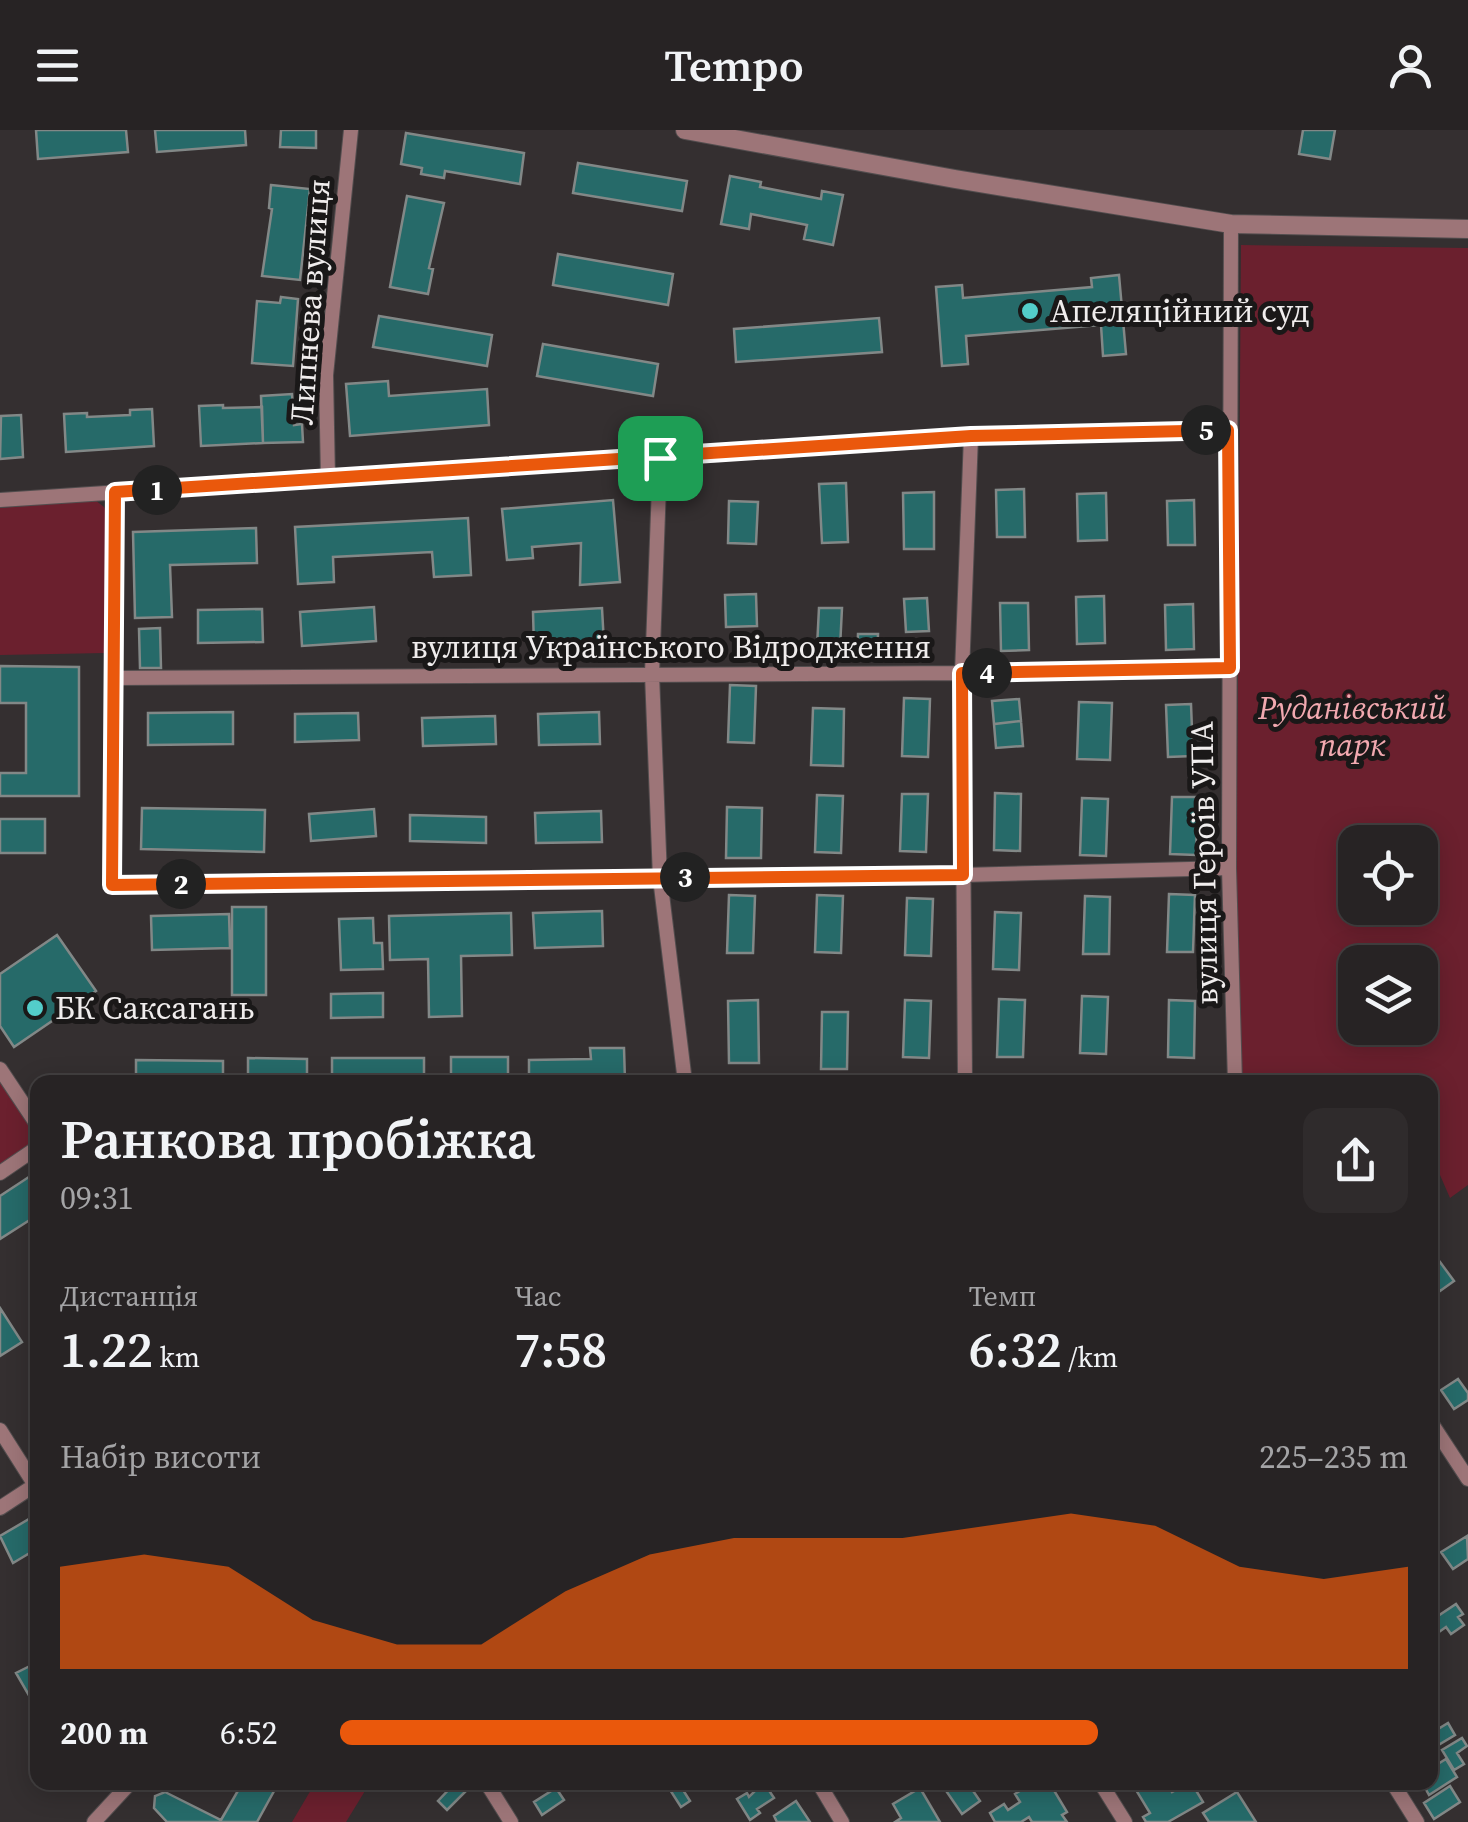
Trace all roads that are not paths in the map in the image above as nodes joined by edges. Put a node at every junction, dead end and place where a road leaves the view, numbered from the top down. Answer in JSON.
{"nodes":[{"id":1,"x":351,"y":130,"type":"edge"},
{"id":2,"x":685,"y":130,"type":"edge"},
{"id":3,"x":1230,"y":224,"type":"junction"},
{"id":4,"x":1468,"y":229,"type":"edge"},
{"id":5,"x":1228,"y":430,"type":"junction"},
{"id":6,"x":971,"y":436,"type":"junction"},
{"id":7,"x":660,"y":458,"type":"junction"},
{"id":8,"x":328,"y":479,"type":"junction"},
{"id":9,"x":115,"y":492,"type":"junction"},
{"id":10,"x":0,"y":500,"type":"edge"},
{"id":11,"x":1230,"y":668,"type":"junction"},
{"id":12,"x":962,"y":673,"type":"junction"},
{"id":13,"x":652,"y":674,"type":"junction"},
{"id":14,"x":112,"y":678,"type":"junction"},
{"id":15,"x":1229,"y":868,"type":"junction"},
{"id":16,"x":963,"y":875,"type":"junction"},
{"id":17,"x":660,"y":878,"type":"junction"},
{"id":18,"x":0,"y":1069,"type":"edge"},
{"id":19,"x":684,"y":1075,"type":"edge"},
{"id":20,"x":965,"y":1075,"type":"edge"},
{"id":21,"x":1235,"y":1075,"type":"edge"},
{"id":22,"x":30,"y":1114,"type":"edge"},
{"id":23,"x":30,"y":1152,"type":"edge"},
{"id":24,"x":0,"y":1173,"type":"edge"},
{"id":25,"x":0,"y":1430,"type":"edge"},
{"id":26,"x":1438,"y":1432,"type":"edge"},
{"id":27,"x":30,"y":1478,"type":"edge"},
{"id":28,"x":1468,"y":1479,"type":"edge"},
{"id":29,"x":30,"y":1491,"type":"edge"},
{"id":30,"x":0,"y":1508,"type":"edge"},
{"id":31,"x":124,"y":1790,"type":"edge"},
{"id":32,"x":491,"y":1790,"type":"edge"},
{"id":33,"x":823,"y":1790,"type":"edge"},
{"id":34,"x":1105,"y":1790,"type":"edge"},
{"id":35,"x":1397,"y":1790,"type":"edge"},
{"id":36,"x":94,"y":1822,"type":"edge"},
{"id":37,"x":510,"y":1822,"type":"edge"},
{"id":38,"x":842,"y":1822,"type":"edge"},
{"id":39,"x":1124,"y":1822,"type":"edge"},
{"id":40,"x":1416,"y":1822,"type":"edge"}],
"edges":[{"from":1,"to":8,"type":"street","name":"Липнева вулиця"},
{"from":2,"to":3,"type":"street"},
{"from":3,"to":4,"type":"street"},
{"from":3,"to":5,"type":"street","name":"вулиця Героїв УПА"},
{"from":5,"to":6,"type":"street"},
{"from":5,"to":11,"type":"street","name":"вулиця Героїв УПА"},
{"from":6,"to":7,"type":"street"},
{"from":6,"to":12,"type":"street"},
{"from":7,"to":8,"type":"street"},
{"from":7,"to":13,"type":"street"},
{"from":8,"to":9,"type":"street"},
{"from":9,"to":10,"type":"street"},
{"from":9,"to":14,"type":"street"},
{"from":11,"to":12,"type":"street","name":"вулиця Українського Відродження"},
{"from":11,"to":15,"type":"street","name":"вулиця Героїв УПА"},
{"from":12,"to":13,"type":"street","name":"вулиця Українського Відродження"},
{"from":12,"to":16,"type":"street"},
{"from":13,"to":14,"type":"street","name":"вулиця Українського Відродження"},
{"from":13,"to":17,"type":"street"},
{"from":14,"to":17,"type":"street"},
{"from":15,"to":16,"type":"street"},
{"from":15,"to":21,"type":"street","name":"вулиця Героїв УПА"},
{"from":16,"to":17,"type":"street"},
{"from":16,"to":20,"type":"street"},
{"from":17,"to":19,"type":"street"},
{"from":18,"to":22,"type":"street"},
{"from":23,"to":24,"type":"street"},
{"from":25,"to":27,"type":"street"},
{"from":26,"to":28,"type":"street"},
{"from":29,"to":30,"type":"street"},
{"from":31,"to":36,"type":"street"},
{"from":32,"to":37,"type":"street"},
{"from":33,"to":38,"type":"street"},
{"from":34,"to":39,"type":"street"},
{"from":35,"to":40,"type":"street"}]}
